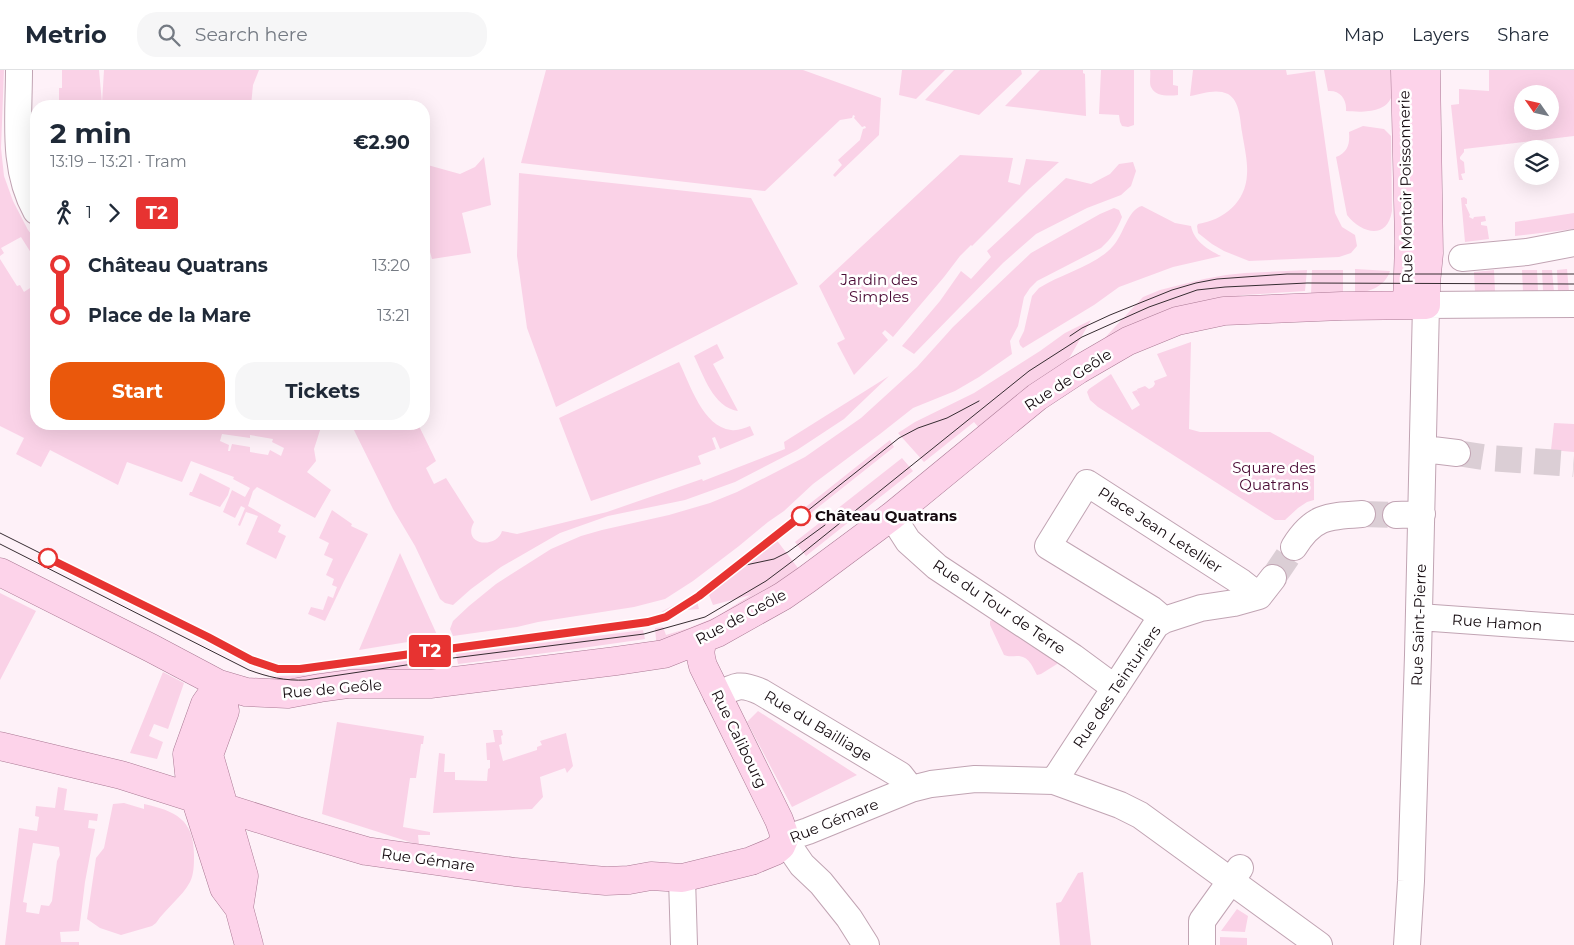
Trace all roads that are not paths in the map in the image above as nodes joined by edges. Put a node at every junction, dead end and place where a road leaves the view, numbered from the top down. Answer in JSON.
{"nodes":[{"id":1,"x":20,"y":70,"type":"edge"},
{"id":2,"x":1405,"y":70,"type":"edge"},
{"id":3,"x":1426,"y":70,"type":"edge"},
{"id":4,"x":30,"y":198,"type":"edge"},
{"id":5,"x":1574,"y":243,"type":"edge"},
{"id":6,"x":1462,"y":258,"type":"dead end"},
{"id":7,"x":1574,"y":304,"type":"edge"},
{"id":8,"x":1417,"y":305,"type":"junction"},
{"id":9,"x":1424,"y":449,"type":"junction"},
{"id":10,"x":1457,"y":453,"type":"tunnel mouth"},
{"id":11,"x":1362,"y":514,"type":"tunnel mouth"},
{"id":12,"x":1396,"y":514,"type":"tunnel mouth"},
{"id":13,"x":1422,"y":514,"type":"junction"},
{"id":14,"x":892,"y":516,"type":"junction"},
{"id":15,"x":1294,"y":547,"type":"tunnel mouth"},
{"id":16,"x":0,"y":572,"type":"edge"},
{"id":17,"x":1266,"y":587,"type":"joint"},
{"id":18,"x":1419,"y":617,"type":"junction"},
{"id":19,"x":1164,"y":620,"type":"junction"},
{"id":20,"x":1574,"y":628,"type":"edge"},
{"id":21,"x":704,"y":638,"type":"junction"},
{"id":22,"x":672,"y":651,"type":"junction"},
{"id":23,"x":703,"y":666,"type":"junction"},
{"id":24,"x":219,"y":684,"type":"junction"},
{"id":25,"x":1116,"y":688,"type":"junction"},
{"id":26,"x":718,"y":696,"type":"junction"},
{"id":27,"x":0,"y":746,"type":"edge"},
{"id":28,"x":1054,"y":781,"type":"junction"},
{"id":29,"x":911,"y":789,"type":"junction"},
{"id":30,"x":196,"y":799,"type":"junction"},
{"id":31,"x":224,"y":807,"type":"junction"},
{"id":32,"x":265,"y":821,"type":"junction"},
{"id":33,"x":784,"y":840,"type":"junction"},
{"id":34,"x":237,"y":852,"type":"junction"},
{"id":35,"x":1231,"y":874,"type":"junction"},
{"id":36,"x":682,"y":878,"type":"junction"},
{"id":37,"x":239,"y":908,"type":"junction"},
{"id":38,"x":250,"y":945,"type":"edge"},
{"id":39,"x":684,"y":945,"type":"edge"},
{"id":40,"x":866,"y":945,"type":"edge"},
{"id":41,"x":1202,"y":945,"type":"edge"},
{"id":42,"x":1319,"y":945,"type":"edge"},
{"id":43,"x":1407,"y":945,"type":"edge"}],
"edges":[{"from":1,"to":4,"type":"street"},
{"from":2,"to":8,"type":"main road","name":"Rue Montoir Poissonnerie"},
{"from":3,"to":8,"type":"main road","name":"Rue Montoir Poissonnerie"},
{"from":5,"to":6,"type":"street"},
{"from":7,"to":8,"type":"street"},
{"from":8,"to":9,"type":"street","name":"Rue Saint-Pierre"},
{"from":8,"to":14,"type":"main road","name":"Rue de Geôle"},
{"from":9,"to":10,"type":"street"},
{"from":9,"to":13,"type":"street","name":"Rue Saint-Pierre"},
{"from":11,"to":15,"type":"street"},
{"from":12,"to":13,"type":"street"},
{"from":13,"to":18,"type":"street","name":"Rue Saint-Pierre"},
{"from":14,"to":21,"type":"main road","name":"Rue de Geôle"},
{"from":14,"to":25,"type":"street","name":"Rue du Tour de Terre"},
{"from":16,"to":24,"type":"main road","name":"Rue de Geôle"},
{"from":17,"to":19,"type":"street","name":"Rue des Teinturiers"},
{"from":17,"to":19,"type":"street","name":"Place Jean Letellier"},
{"from":18,"to":20,"type":"street","name":"Rue Hamon"},
{"from":18,"to":43,"type":"street","name":"Rue Saint-Pierre"},
{"from":19,"to":25,"type":"street","name":"Rue des Teinturiers"},
{"from":21,"to":22,"type":"main road","name":"Rue de Geôle"},
{"from":21,"to":23,"type":"main road","name":"Rue Calibourg"},
{"from":22,"to":23,"type":"street"},
{"from":22,"to":24,"type":"main road","name":"Rue de Geôle"},
{"from":23,"to":26,"type":"main road","name":"Rue Calibourg"},
{"from":24,"to":30,"type":"main road"},
{"from":24,"to":31,"type":"main road"},
{"from":25,"to":28,"type":"street","name":"Rue des Teinturiers"},
{"from":26,"to":29,"type":"street","name":"Rue du Bailliage"},
{"from":26,"to":33,"type":"main road","name":"Rue Calibourg"},
{"from":27,"to":30,"type":"main road","name":"Rue Gémare"},
{"from":28,"to":29,"type":"street","name":"Rue Gémare"},
{"from":28,"to":35,"type":"street","name":"Rue Gémare"},
{"from":29,"to":33,"type":"street","name":"Rue Gémare"},
{"from":30,"to":31,"type":"main road","name":"Rue Gémare"},
{"from":30,"to":37,"type":"main road"},
{"from":31,"to":32,"type":"main road","name":"Rue Gémare"},
{"from":31,"to":34,"type":"main road"},
{"from":32,"to":34,"type":"main road"},
{"from":32,"to":36,"type":"main road","name":"Rue Gémare"},
{"from":33,"to":36,"type":"main road","name":"Rue Gémare"},
{"from":33,"to":40,"type":"street"},
{"from":34,"to":37,"type":"main road"},
{"from":35,"to":41,"type":"street"},
{"from":35,"to":42,"type":"street","name":"Rue Gémare"},
{"from":36,"to":39,"type":"street"},
{"from":37,"to":38,"type":"main road"}]}
